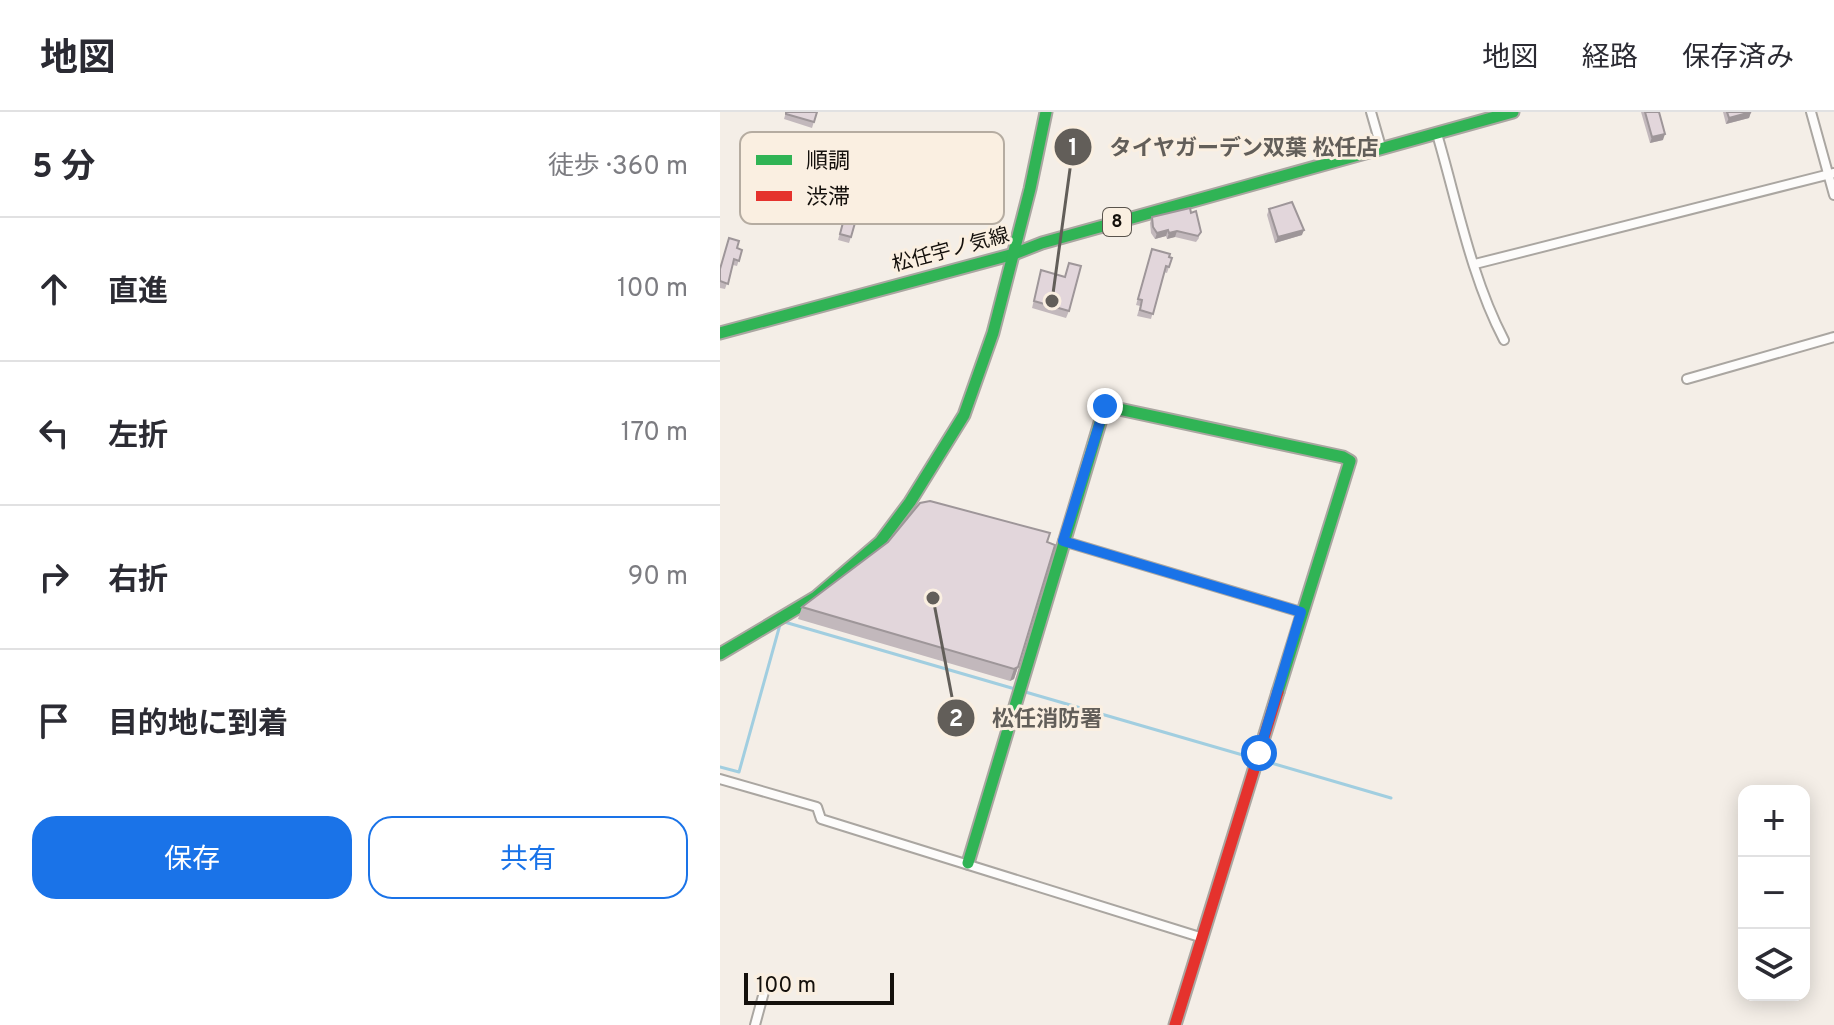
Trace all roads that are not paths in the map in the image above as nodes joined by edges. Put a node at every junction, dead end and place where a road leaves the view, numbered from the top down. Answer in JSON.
{"nodes":[{"id":1,"x":1046,"y":112,"type":"edge"},
{"id":2,"x":1371,"y":112,"type":"edge"},
{"id":3,"x":1513,"y":112,"type":"edge"},
{"id":4,"x":1811,"y":112,"type":"edge"},
{"id":5,"x":1437,"y":134,"type":"junction"},
{"id":6,"x":1381,"y":147,"type":"junction"},
{"id":7,"x":1831,"y":174,"type":"edge"},
{"id":8,"x":1834,"y":195,"type":"edge"},
{"id":9,"x":1014,"y":254,"type":"junction"},
{"id":10,"x":1475,"y":264,"type":"junction"},
{"id":11,"x":720,"y":333,"type":"edge"},
{"id":12,"x":1834,"y":337,"type":"edge"},
{"id":13,"x":1504,"y":340,"type":"dead end"},
{"id":14,"x":1687,"y":379,"type":"dead end"},
{"id":15,"x":1063,"y":541,"type":"junction"},
{"id":16,"x":1301,"y":612,"type":"junction"},
{"id":17,"x":720,"y":654,"type":"edge"},
{"id":18,"x":720,"y":779,"type":"edge"},
{"id":19,"x":968,"y":863,"type":"junction"},
{"id":20,"x":1203,"y":938,"type":"junction"},
{"id":21,"x":764,"y":992,"type":"dead end"},
{"id":22,"x":755,"y":1025,"type":"edge"},
{"id":23,"x":1175,"y":1025,"type":"edge"}],
"edges":[{"from":1,"to":9,"type":"street"},
{"from":2,"to":6,"type":"street"},
{"from":3,"to":5,"type":"street","name":"松任宇ノ気線","number":"8"},
{"from":4,"to":7,"type":"street"},
{"from":5,"to":6,"type":"street","name":"松任宇ノ気線","number":"8"},
{"from":5,"to":10,"type":"street"},
{"from":6,"to":9,"type":"street","name":"松任宇ノ気線","number":"8"},
{"from":7,"to":8,"type":"street"},
{"from":7,"to":10,"type":"street"},
{"from":9,"to":11,"type":"street","name":"松任宇ノ気線","number":"8"},
{"from":9,"to":17,"type":"street"},
{"from":10,"to":13,"type":"street"},
{"from":12,"to":14,"type":"street"},
{"from":15,"to":16,"type":"street"},
{"from":15,"to":16,"type":"street"},
{"from":15,"to":19,"type":"street"},
{"from":16,"to":20,"type":"street"},
{"from":18,"to":19,"type":"street"},
{"from":19,"to":20,"type":"street"},
{"from":20,"to":23,"type":"street"},
{"from":21,"to":22,"type":"street"}]}
